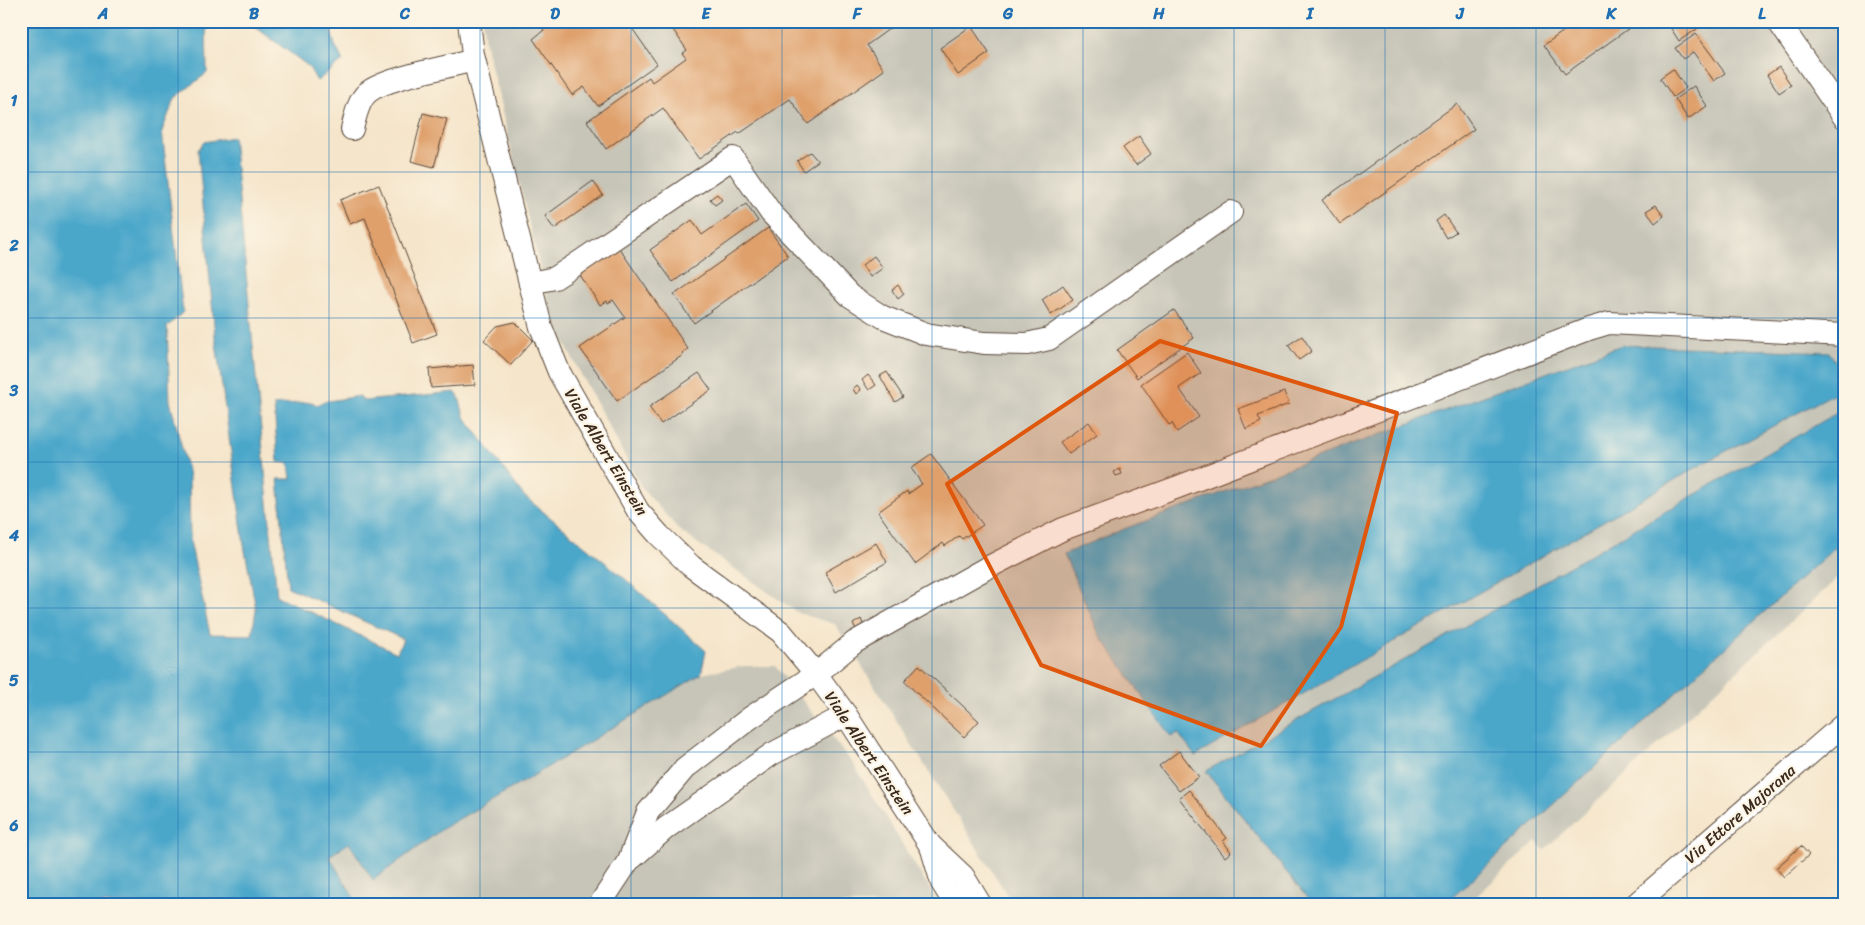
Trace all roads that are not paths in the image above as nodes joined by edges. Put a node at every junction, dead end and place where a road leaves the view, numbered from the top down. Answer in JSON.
{"nodes":[{"id":1,"x":469,"y":21,"type":"edge"},
{"id":2,"x":1778,"y":21,"type":"edge"},
{"id":3,"x":474,"y":60,"type":"junction"},
{"id":4,"x":1844,"y":117,"type":"edge"},
{"id":5,"x":352,"y":129,"type":"dead end"},
{"id":6,"x":1231,"y":212,"type":"dead end"},
{"id":7,"x":530,"y":283,"type":"junction"},
{"id":8,"x":1844,"y":335,"type":"edge"},
{"id":9,"x":816,"y":674,"type":"junction"},
{"id":10,"x":846,"y":714,"type":"junction"},
{"id":11,"x":1841,"y":734,"type":"edge"},
{"id":12,"x":930,"y":845,"type":"junction"},
{"id":13,"x":629,"y":860,"type":"junction"},
{"id":14,"x":600,"y":904,"type":"edge"},
{"id":15,"x":955,"y":904,"type":"edge"},
{"id":16,"x":980,"y":904,"type":"edge"},
{"id":17,"x":1636,"y":904,"type":"edge"}],
"edges":[{"from":1,"to":3,"type":"street","name":"Viale Albert Einstein"},
{"from":2,"to":4,"type":"street"},
{"from":3,"to":5,"type":"street"},
{"from":3,"to":7,"type":"street","name":"Viale Albert Einstein"},
{"from":6,"to":7,"type":"street"},
{"from":7,"to":9,"type":"street","name":"Viale Albert Einstein"},
{"from":8,"to":9,"type":"street"},
{"from":9,"to":10,"type":"street","name":"Viale Albert Einstein"},
{"from":9,"to":13,"type":"street"},
{"from":10,"to":12,"type":"street","name":"Viale Albert Einstein"},
{"from":10,"to":13,"type":"street"},
{"from":11,"to":17,"type":"street","name":"Via Ettore Majorana"},
{"from":12,"to":15,"type":"street","name":"Viale Albert Einstein"},
{"from":12,"to":16,"type":"street","name":"Viale Albert Einstein"},
{"from":13,"to":14,"type":"street"}]}
